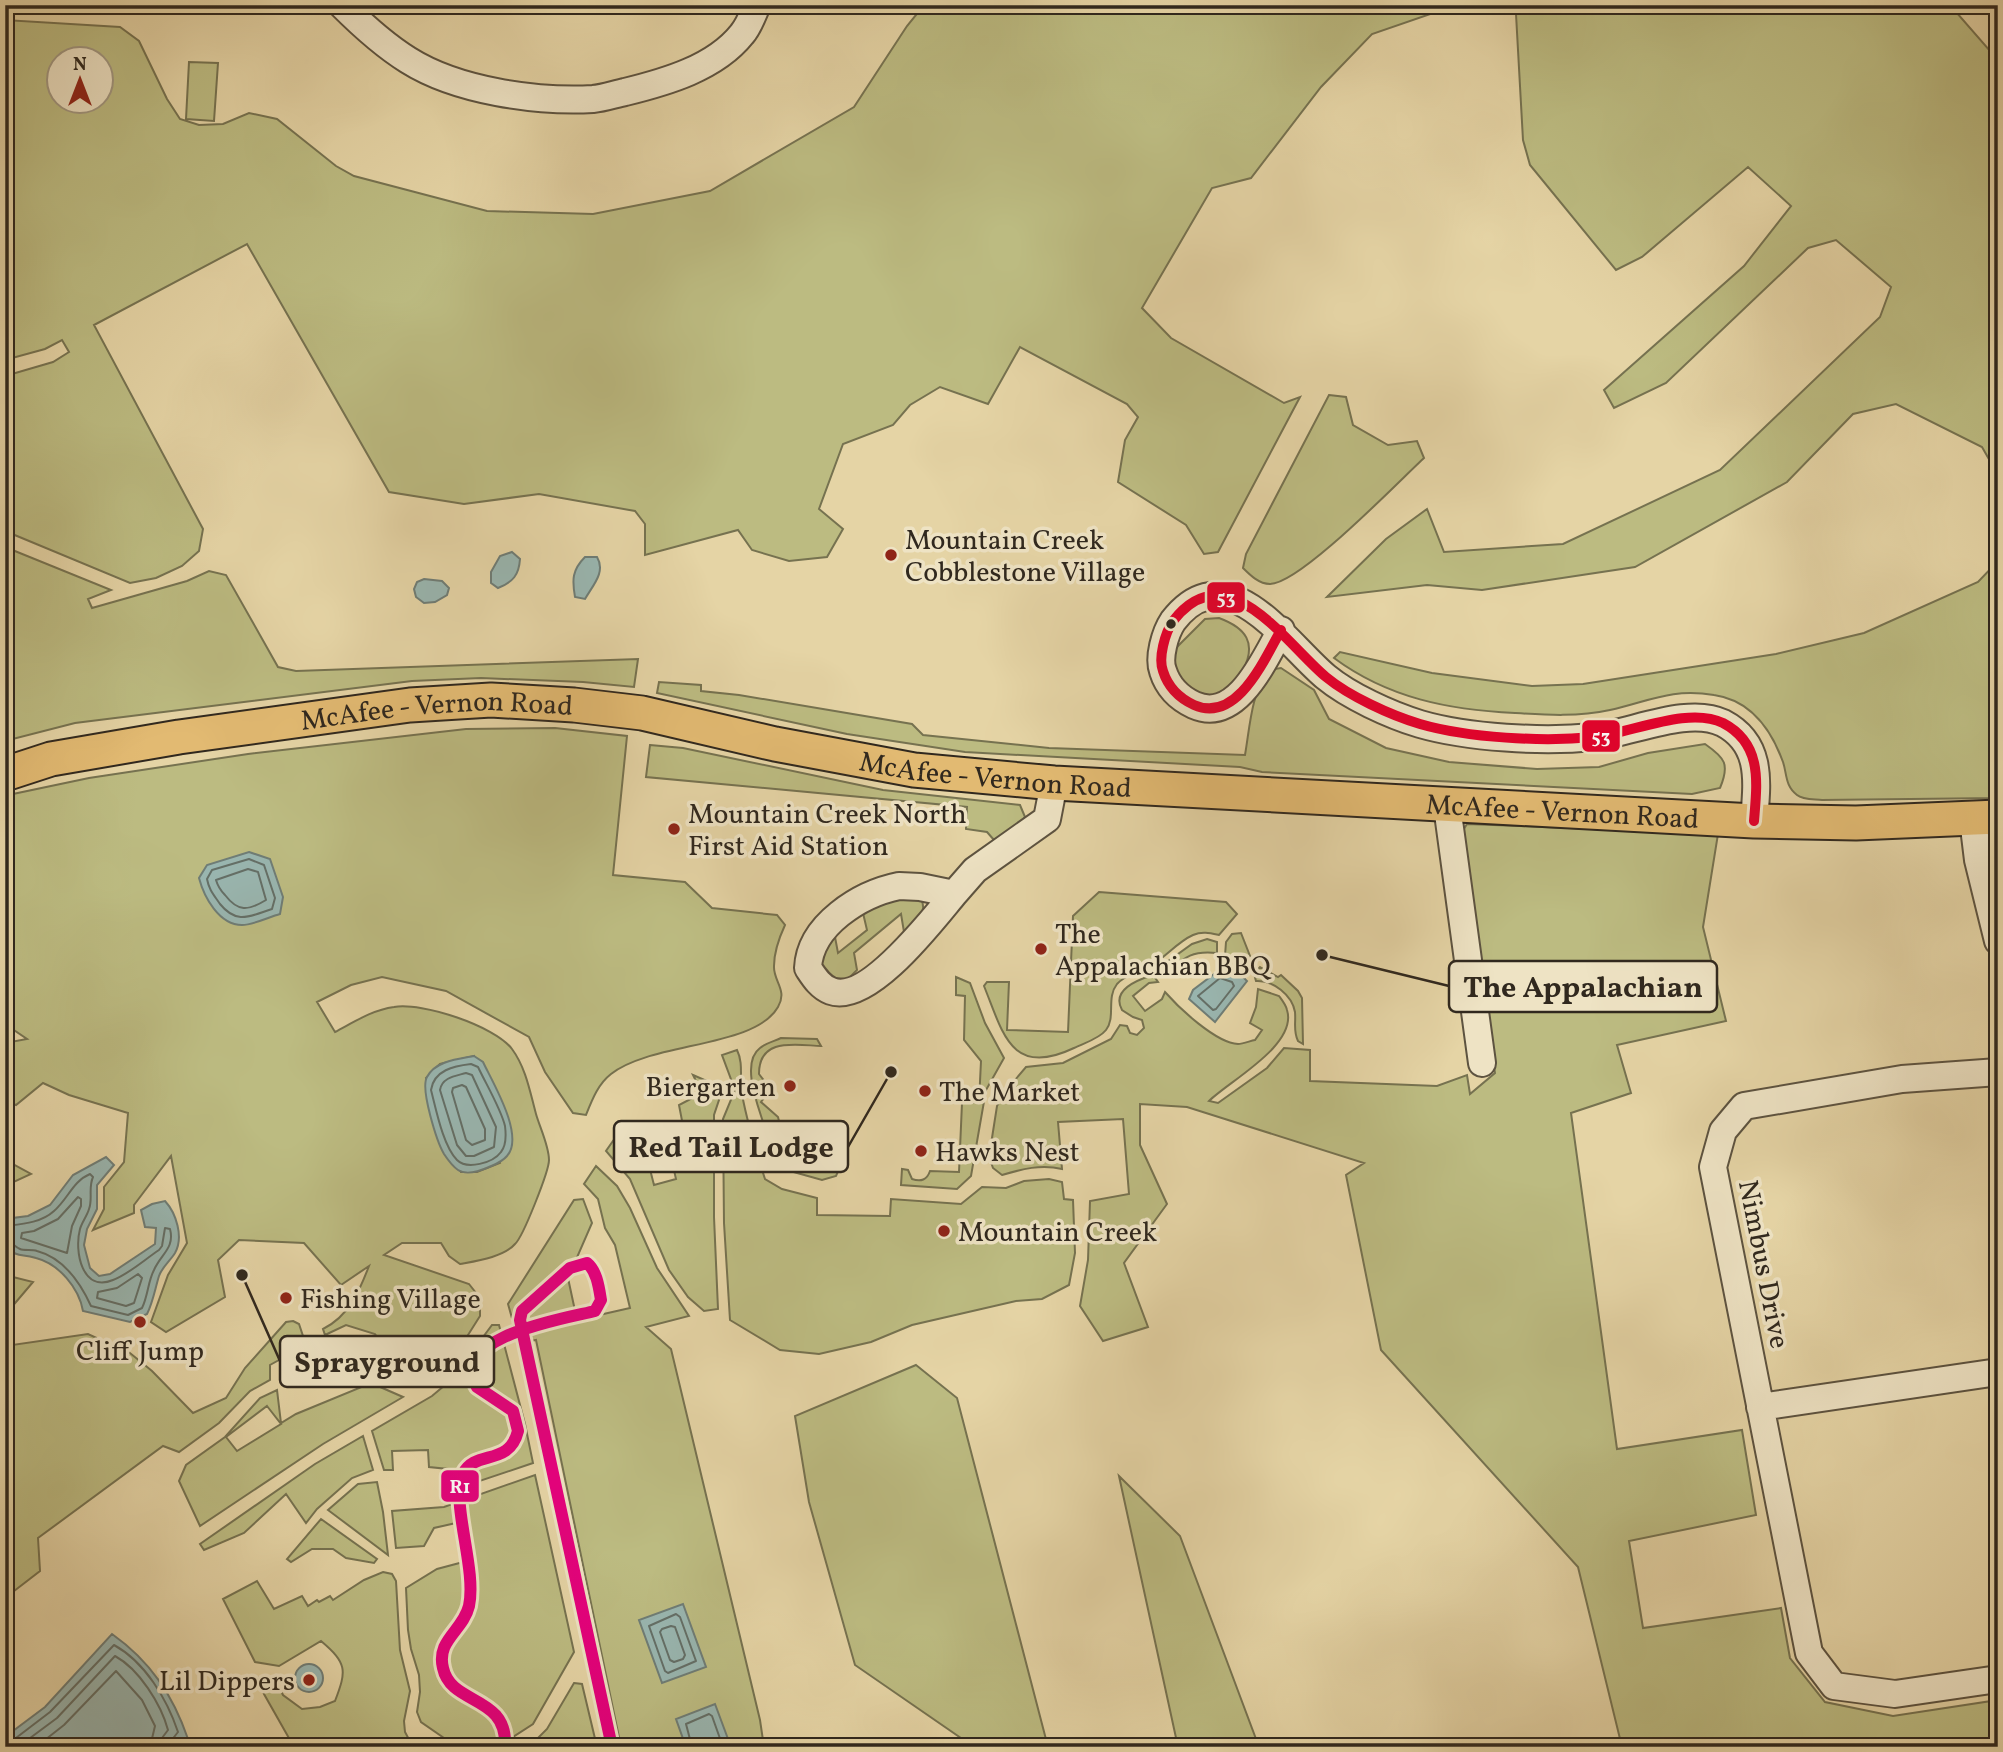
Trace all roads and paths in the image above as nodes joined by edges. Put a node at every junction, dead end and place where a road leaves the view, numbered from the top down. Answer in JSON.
{"nodes":[{"id":1,"x":342,"y":5,"type":"edge"},
{"id":2,"x":757,"y":5,"type":"edge"},
{"id":3,"x":1281,"y":631,"type":"junction"},
{"id":4,"x":5,"y":774,"type":"edge"},
{"id":5,"x":1054,"y":783,"type":"junction"},
{"id":6,"x":1447,"y":806,"type":"junction"},
{"id":7,"x":1985,"y":818,"type":"edge"},
{"id":8,"x":1754,"y":821,"type":"junction"},
{"id":9,"x":954,"y":894,"type":"junction"},
{"id":10,"x":1998,"y":941,"type":"edge"},
{"id":11,"x":1482,"y":1063,"type":"dead end"},
{"id":12,"x":1998,"y":1072,"type":"edge"},
{"id":13,"x":1998,"y":1372,"type":"edge"},
{"id":14,"x":1760,"y":1407,"type":"junction"},
{"id":15,"x":1998,"y":1679,"type":"edge"}],
"edges":[{"from":1,"to":2,"type":"street"},
{"from":3,"to":3,"type":"street"},
{"from":3,"to":8,"type":"street"},
{"from":4,"to":5,"type":"main road","name":"McAfee - Vernon Road"},
{"from":5,"to":6,"type":"main road","name":"McAfee - Vernon Road"},
{"from":5,"to":9,"type":"street"},
{"from":6,"to":8,"type":"main road","name":"McAfee - Vernon Road"},
{"from":6,"to":11,"type":"street"},
{"from":7,"to":8,"type":"main road","name":"McAfee - Vernon Road"},
{"from":7,"to":10,"type":"street"},
{"from":9,"to":9,"type":"street"},
{"from":12,"to":14,"type":"street","name":"Nimbus Drive"},
{"from":13,"to":14,"type":"street"},
{"from":14,"to":15,"type":"street","name":"Nimbus Drive"}]}
